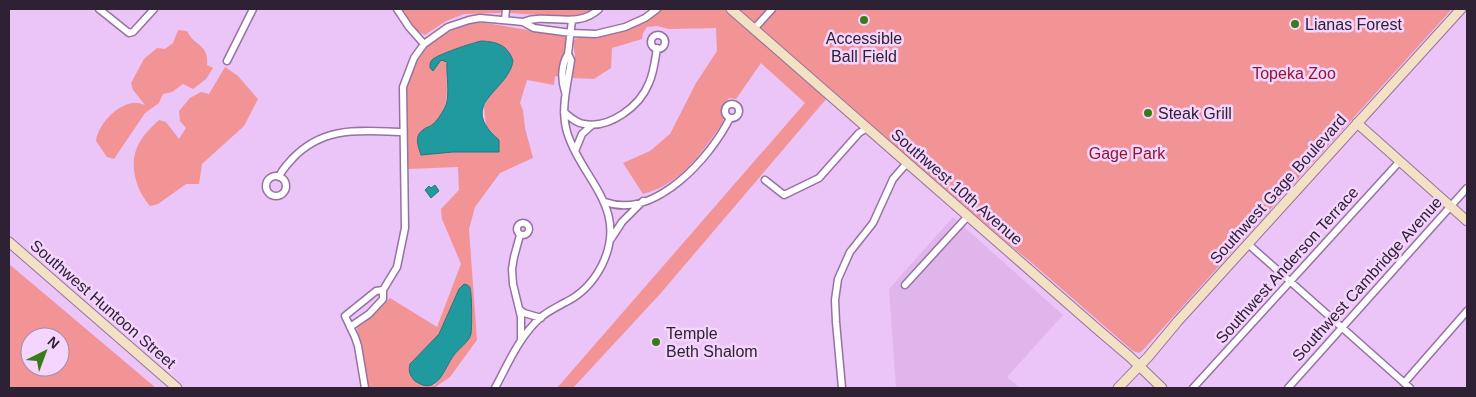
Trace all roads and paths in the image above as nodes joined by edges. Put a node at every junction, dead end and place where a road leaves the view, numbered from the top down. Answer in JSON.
{"nodes":[{"id":1,"x":99,"y":9,"type":"edge"},
{"id":2,"x":154,"y":9,"type":"edge"},
{"id":3,"x":253,"y":9,"type":"edge"},
{"id":4,"x":397,"y":9,"type":"edge"},
{"id":5,"x":506,"y":9,"type":"edge"},
{"id":6,"x":599,"y":9,"type":"edge"},
{"id":7,"x":657,"y":9,"type":"edge"},
{"id":8,"x":731,"y":9,"type":"edge"},
{"id":9,"x":772,"y":9,"type":"edge"},
{"id":10,"x":1461,"y":9,"type":"edge"},
{"id":11,"x":505,"y":20,"type":"junction"},
{"id":12,"x":572,"y":20,"type":"junction"},
{"id":13,"x":523,"y":22,"type":"junction"},
{"id":14,"x":754,"y":29,"type":"junction"},
{"id":15,"x":570,"y":33,"type":"junction"},
{"id":16,"x":424,"y":44,"type":"junction"},
{"id":17,"x":657,"y":48,"type":"dead end"},
{"id":18,"x":227,"y":61,"type":"dead end"},
{"id":19,"x":564,"y":112,"type":"junction"},
{"id":20,"x":730,"y":118,"type":"dead end"},
{"id":21,"x":1358,"y":123,"type":"junction"},
{"id":22,"x":592,"y":125,"type":"junction"},
{"id":23,"x":867,"y":128,"type":"junction"},
{"id":24,"x":403,"y":132,"type":"junction"},
{"id":25,"x":575,"y":151,"type":"junction"},
{"id":26,"x":1400,"y":161,"type":"junction"},
{"id":27,"x":907,"y":163,"type":"junction"},
{"id":28,"x":279,"y":177,"type":"dead end"},
{"id":29,"x":765,"y":180,"type":"dead end"},
{"id":30,"x":1467,"y":188,"type":"edge"},
{"id":31,"x":644,"y":201,"type":"junction"},
{"id":32,"x":604,"y":202,"type":"junction"},
{"id":33,"x":1450,"y":206,"type":"junction"},
{"id":34,"x":968,"y":216,"type":"junction"},
{"id":35,"x":1467,"y":221,"type":"edge"},
{"id":36,"x":520,"y":235,"type":"dead end"},
{"id":37,"x":610,"y":240,"type":"junction"},
{"id":38,"x":9,"y":242,"type":"edge"},
{"id":39,"x":1248,"y":244,"type":"junction"},
{"id":40,"x":1291,"y":282,"type":"junction"},
{"id":41,"x":905,"y":285,"type":"dead end"},
{"id":42,"x":383,"y":290,"type":"junction"},
{"id":43,"x":520,"y":309,"type":"junction"},
{"id":44,"x":1467,"y":311,"type":"edge"},
{"id":45,"x":540,"y":318,"type":"junction"},
{"id":46,"x":350,"y":327,"type":"junction"},
{"id":47,"x":1342,"y":328,"type":"junction"},
{"id":48,"x":520,"y":341,"type":"junction"},
{"id":49,"x":1139,"y":366,"type":"junction"},
{"id":50,"x":1404,"y":383,"type":"junction"},
{"id":51,"x":177,"y":388,"type":"edge"},
{"id":52,"x":365,"y":388,"type":"edge"},
{"id":53,"x":495,"y":388,"type":"edge"},
{"id":54,"x":842,"y":388,"type":"edge"},
{"id":55,"x":1118,"y":388,"type":"edge"},
{"id":56,"x":1162,"y":388,"type":"edge"},
{"id":57,"x":1194,"y":388,"type":"edge"},
{"id":58,"x":1288,"y":388,"type":"edge"},
{"id":59,"x":1410,"y":388,"type":"edge"}],
"edges":[{"from":1,"to":2,"type":"street"},
{"from":3,"to":18,"type":"street"},
{"from":4,"to":16,"type":"street"},
{"from":5,"to":11,"type":"street"},
{"from":6,"to":12,"type":"street"},
{"from":7,"to":15,"type":"street"},
{"from":8,"to":14,"type":"main road","name":"Southwest 10th Avenue"},
{"from":9,"to":14,"type":"street"},
{"from":10,"to":21,"type":"main road","name":"Southwest Gage Boulevard"},
{"from":11,"to":13,"type":"street"},
{"from":11,"to":16,"type":"street"},
{"from":12,"to":13,"type":"street"},
{"from":12,"to":15,"type":"street"},
{"from":13,"to":15,"type":"street"},
{"from":14,"to":23,"type":"main road","name":"Southwest 10th Avenue"},
{"from":15,"to":19,"type":"street"},
{"from":16,"to":24,"type":"street"},
{"from":17,"to":22,"type":"street"},
{"from":19,"to":22,"type":"street"},
{"from":19,"to":25,"type":"street"},
{"from":20,"to":31,"type":"street"},
{"from":21,"to":26,"type":"main road"},
{"from":21,"to":39,"type":"main road","name":"Southwest Gage Boulevard"},
{"from":22,"to":25,"type":"street"},
{"from":23,"to":27,"type":"main road","name":"Southwest 10th Avenue"},
{"from":23,"to":29,"type":"street"},
{"from":24,"to":28,"type":"street"},
{"from":24,"to":42,"type":"street"},
{"from":25,"to":32,"type":"street"},
{"from":26,"to":33,"type":"main road"},
{"from":26,"to":40,"type":"street","name":"Southwest Anderson Terrace"},
{"from":27,"to":34,"type":"main road","name":"Southwest 10th Avenue"},
{"from":27,"to":54,"type":"street"},
{"from":30,"to":33,"type":"street","name":"Southwest Cambridge Avenue"},
{"from":31,"to":32,"type":"street"},
{"from":31,"to":37,"type":"street"},
{"from":32,"to":37,"type":"street"},
{"from":33,"to":35,"type":"main road"},
{"from":33,"to":47,"type":"street","name":"Southwest Cambridge Avenue"},
{"from":34,"to":41,"type":"street"},
{"from":34,"to":49,"type":"main road","name":"Southwest 10th Avenue"},
{"from":36,"to":43,"type":"street"},
{"from":37,"to":45,"type":"street"},
{"from":38,"to":51,"type":"main road","name":"Southwest Huntoon Street"},
{"from":39,"to":40,"type":"street"},
{"from":39,"to":49,"type":"main road","name":"Southwest Gage Boulevard"},
{"from":40,"to":47,"type":"street"},
{"from":40,"to":57,"type":"street","name":"Southwest Anderson Terrace"},
{"from":42,"to":46,"type":"street"},
{"from":42,"to":46,"type":"street"},
{"from":43,"to":45,"type":"street"},
{"from":43,"to":48,"type":"street"},
{"from":44,"to":50,"type":"street"},
{"from":45,"to":48,"type":"street"},
{"from":46,"to":52,"type":"street"},
{"from":47,"to":50,"type":"street"},
{"from":47,"to":58,"type":"street","name":"Southwest Cambridge Avenue"},
{"from":48,"to":53,"type":"street"},
{"from":49,"to":55,"type":"main road","name":"Southwest Gage Boulevard"},
{"from":49,"to":56,"type":"main road","name":"Southwest 10th Avenue"},
{"from":50,"to":59,"type":"street"}]}
